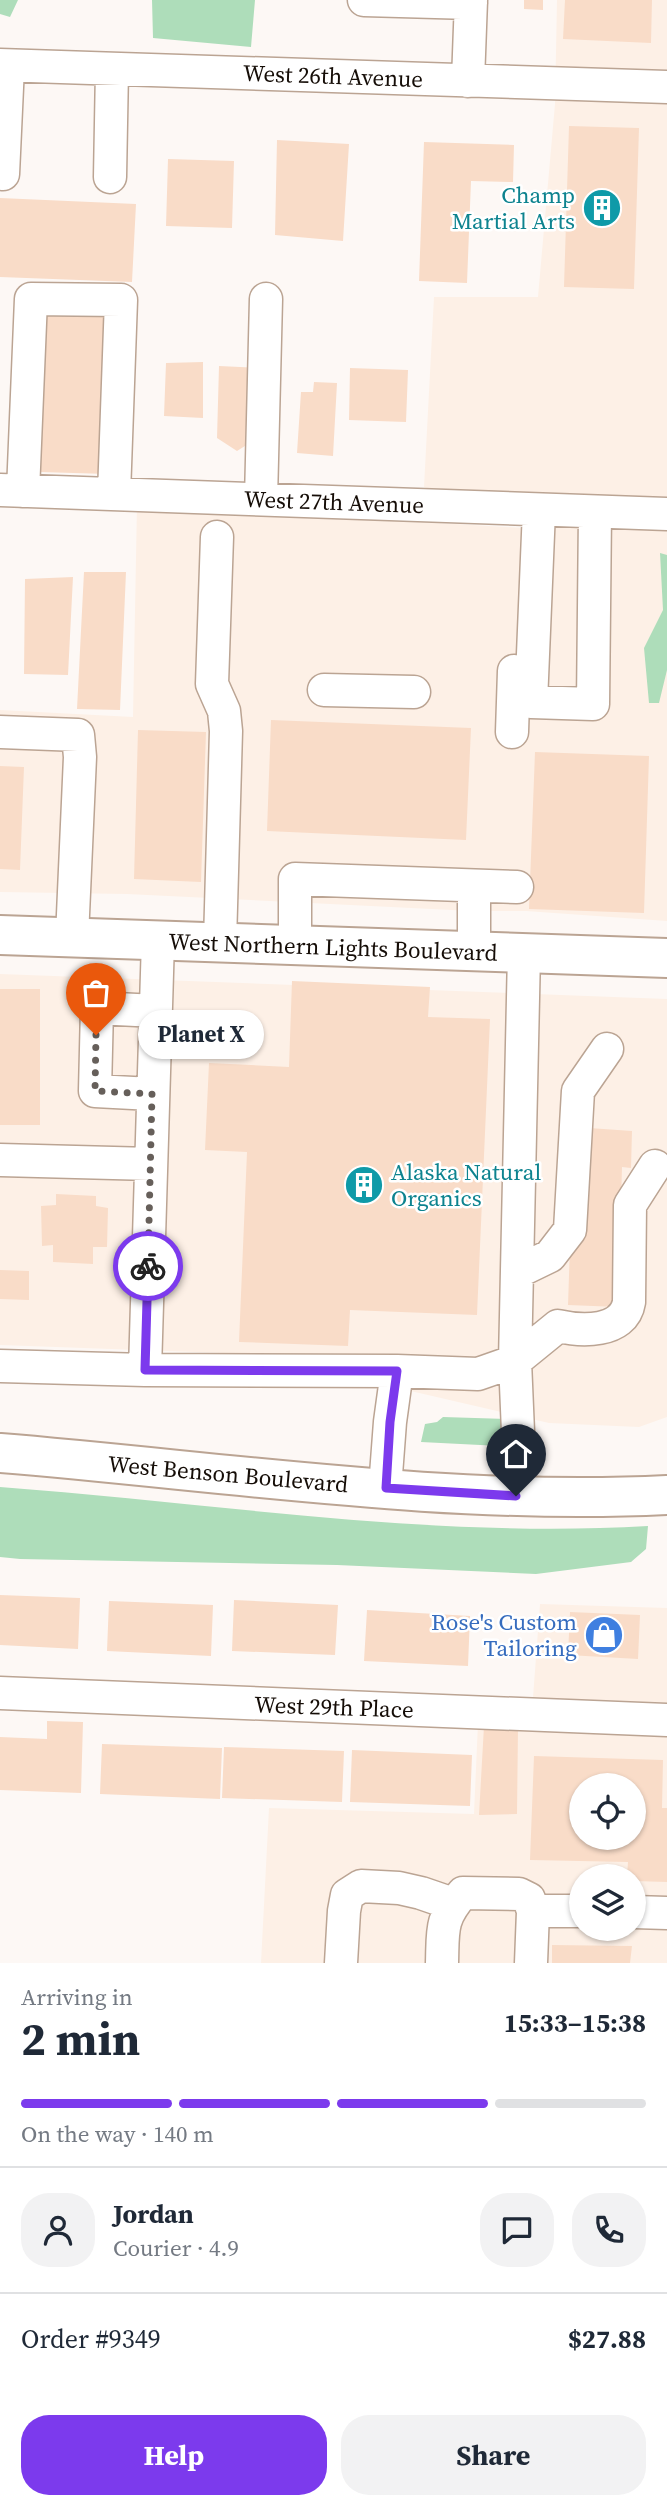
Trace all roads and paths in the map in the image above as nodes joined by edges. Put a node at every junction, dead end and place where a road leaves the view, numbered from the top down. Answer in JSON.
{"nodes":[{"id":1,"x":364,"y":0,"type":"edge"},
{"id":2,"x":471,"y":2,"type":"edge"},
{"id":3,"x":4,"y":66,"type":"edge"},
{"id":4,"x":112,"y":69,"type":"junction"},
{"id":5,"x":468,"y":81,"type":"junction"},
{"id":6,"x":667,"y":87,"type":"edge"},
{"id":7,"x":3,"y":174,"type":"dead end"},
{"id":8,"x":110,"y":177,"type":"dead end"},
{"id":9,"x":266,"y":299,"type":"dead end"},
{"id":10,"x":12,"y":490,"type":"edge"},
{"id":11,"x":114,"y":494,"type":"junction"},
{"id":12,"x":261,"y":499,"type":"junction"},
{"id":13,"x":529,"y":509,"type":"junction"},
{"id":14,"x":595,"y":512,"type":"junction"},
{"id":15,"x":667,"y":514,"type":"edge"},
{"id":16,"x":217,"y":537,"type":"dead end"},
{"id":17,"x":324,"y":690,"type":"dead end"},
{"id":18,"x":414,"y":692,"type":"dead end"},
{"id":19,"x":0,"y":732,"type":"edge"},
{"id":20,"x":512,"y":732,"type":"dead end"},
{"id":21,"x":474,"y":886,"type":"junction"},
{"id":22,"x":517,"y":887,"type":"dead end"},
{"id":23,"x":0,"y":935,"type":"edge"},
{"id":24,"x":72,"y":937,"type":"junction"},
{"id":25,"x":158,"y":940,"type":"junction"},
{"id":26,"x":220,"y":942,"type":"junction"},
{"id":27,"x":295,"y":945,"type":"junction"},
{"id":28,"x":474,"y":952,"type":"junction"},
{"id":29,"x":524,"y":953,"type":"junction"},
{"id":30,"x":667,"y":958,"type":"edge"},
{"id":31,"x":156,"y":1011,"type":"junction"},
{"id":32,"x":607,"y":1049,"type":"dead end"},
{"id":33,"x":152,"y":1094,"type":"junction"},
{"id":34,"x":0,"y":1160,"type":"edge"},
{"id":35,"x":151,"y":1164,"type":"junction"},
{"id":36,"x":655,"y":1166,"type":"dead end"},
{"id":37,"x":517,"y":1272,"type":"junction"},
{"id":38,"x":515,"y":1361,"type":"junction"},
{"id":39,"x":0,"y":1366,"type":"edge"},
{"id":40,"x":145,"y":1370,"type":"junction"},
{"id":41,"x":397,"y":1371,"type":"junction"},
{"id":42,"x":0,"y":1453,"type":"edge"},
{"id":43,"x":386,"y":1488,"type":"junction"},
{"id":44,"x":667,"y":1495,"type":"edge"},
{"id":45,"x":516,"y":1496,"type":"junction"},
{"id":46,"x":0,"y":1693,"type":"edge"},
{"id":47,"x":667,"y":1720,"type":"edge"},
{"id":48,"x":453,"y":1904,"type":"junction"},
{"id":49,"x":533,"y":1911,"type":"junction"},
{"id":50,"x":569,"y":1912,"type":"edge"},
{"id":51,"x":646,"y":1912,"type":"edge"},
{"id":52,"x":667,"y":1913,"type":"edge"},
{"id":53,"x":341,"y":1963,"type":"edge"},
{"id":54,"x":442,"y":1963,"type":"edge"},
{"id":55,"x":531,"y":1963,"type":"edge"}],
"edges":[{"from":1,"to":2,"type":"street"},
{"from":2,"to":5,"type":"street"},
{"from":3,"to":4,"type":"street","name":"West 26th Avenue"},
{"from":3,"to":7,"type":"street"},
{"from":4,"to":5,"type":"street","name":"West 26th Avenue"},
{"from":4,"to":8,"type":"street"},
{"from":5,"to":6,"type":"street","name":"West 26th Avenue"},
{"from":9,"to":12,"type":"street"},
{"from":10,"to":11,"type":"street","name":"West 27th Avenue"},
{"from":10,"to":11,"type":"street"},
{"from":11,"to":12,"type":"street","name":"West 27th Avenue"},
{"from":12,"to":13,"type":"street","name":"West 27th Avenue"},
{"from":13,"to":14,"type":"street","name":"West 27th Avenue"},
{"from":13,"to":14,"type":"street"},
{"from":13,"to":20,"type":"street"},
{"from":14,"to":15,"type":"street","name":"West 27th Avenue"},
{"from":16,"to":26,"type":"street"},
{"from":17,"to":18,"type":"street"},
{"from":19,"to":24,"type":"street"},
{"from":21,"to":22,"type":"street"},
{"from":21,"to":27,"type":"street"},
{"from":21,"to":28,"type":"street"},
{"from":23,"to":24,"type":"main road","name":"West Northern Lights Boulevard"},
{"from":24,"to":25,"type":"main road","name":"West Northern Lights Boulevard"},
{"from":25,"to":26,"type":"main road","name":"West Northern Lights Boulevard"},
{"from":25,"to":31,"type":"street"},
{"from":26,"to":27,"type":"main road","name":"West Northern Lights Boulevard"},
{"from":27,"to":28,"type":"main road","name":"West Northern Lights Boulevard"},
{"from":28,"to":29,"type":"main road","name":"West Northern Lights Boulevard"},
{"from":29,"to":30,"type":"main road","name":"West Northern Lights Boulevard"},
{"from":29,"to":37,"type":"street"},
{"from":31,"to":33,"type":"street"},
{"from":31,"to":33,"type":"street"},
{"from":32,"to":37,"type":"street"},
{"from":33,"to":35,"type":"street"},
{"from":34,"to":35,"type":"street"},
{"from":35,"to":40,"type":"street"},
{"from":36,"to":38,"type":"street"},
{"from":37,"to":38,"type":"street"},
{"from":38,"to":41,"type":"street"},
{"from":38,"to":45,"type":"street"},
{"from":39,"to":40,"type":"street"},
{"from":40,"to":41,"type":"street"},
{"from":41,"to":43,"type":"street"},
{"from":42,"to":43,"type":"main road","name":"West Benson Boulevard"},
{"from":43,"to":45,"type":"main road","name":"West Benson Boulevard"},
{"from":44,"to":45,"type":"main road","name":"West Benson Boulevard"},
{"from":46,"to":47,"type":"street","name":"West 29th Place"},
{"from":48,"to":49,"type":"street"},
{"from":48,"to":53,"type":"street"},
{"from":48,"to":54,"type":"street"},
{"from":49,"to":50,"type":"street"},
{"from":49,"to":55,"type":"street"},
{"from":51,"to":52,"type":"street"}]}
